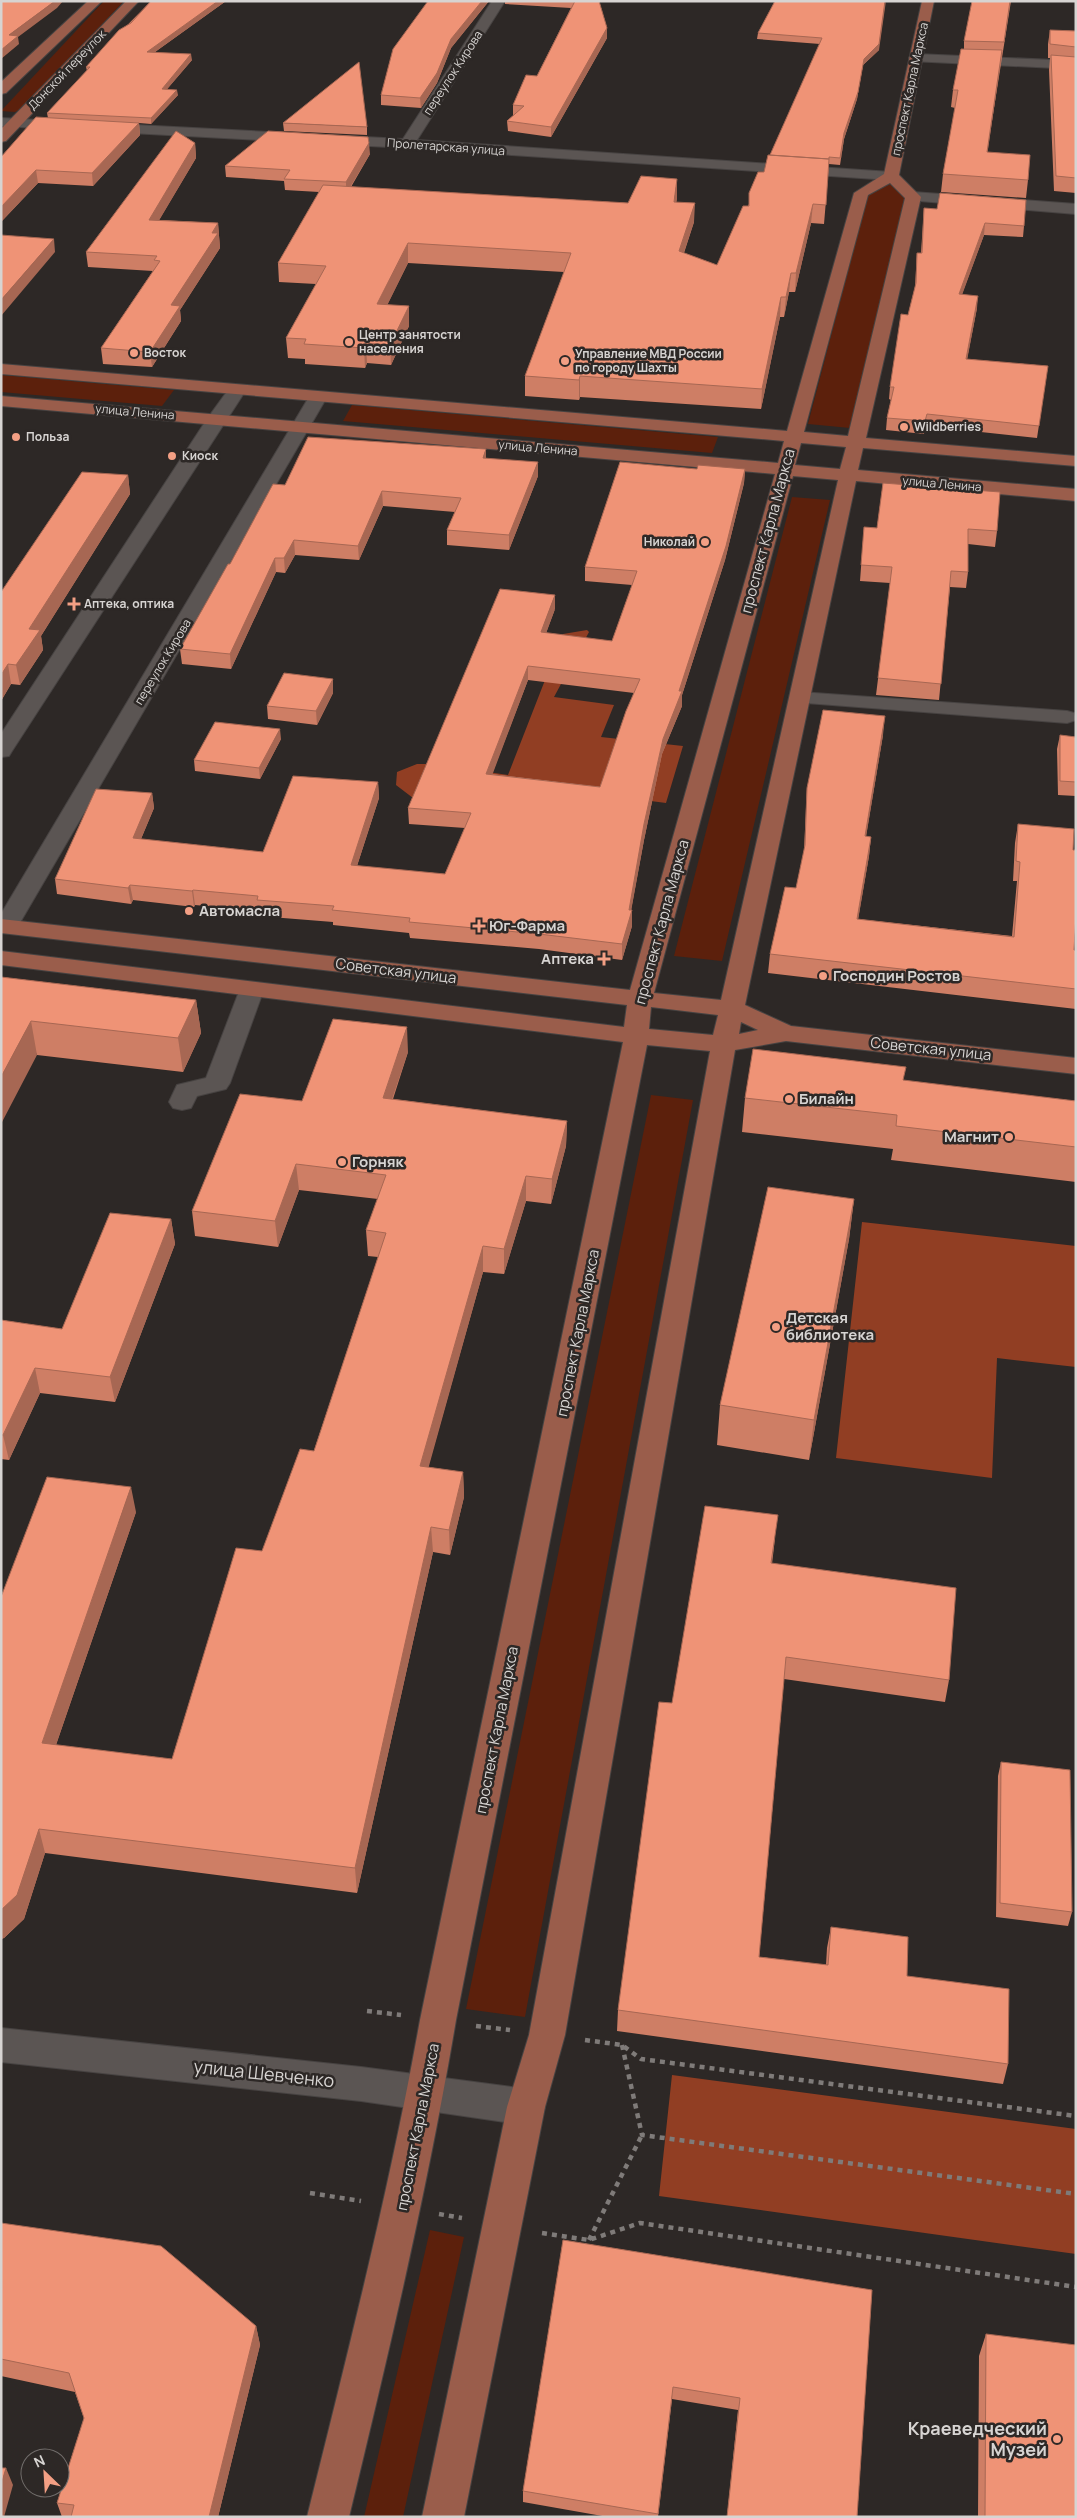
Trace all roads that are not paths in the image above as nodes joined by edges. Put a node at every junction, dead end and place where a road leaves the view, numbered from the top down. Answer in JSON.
{"nodes":[{"id":1,"x":96,"y":1,"type":"edge"},
{"id":2,"x":133,"y":1,"type":"edge"},
{"id":3,"x":499,"y":1,"type":"edge"},
{"id":4,"x":928,"y":1,"type":"edge"},
{"id":5,"x":916,"y":58,"type":"junction"},
{"id":6,"x":1076,"y":65,"type":"edge"},
{"id":7,"x":1,"y":90,"type":"edge"},
{"id":8,"x":9,"y":122,"type":"edge"},
{"id":9,"x":1,"y":138,"type":"edge"},
{"id":10,"x":407,"y":144,"type":"junction"},
{"id":11,"x":891,"y":176,"type":"junction"},
{"id":12,"x":913,"y":197,"type":"junction"},
{"id":13,"x":1076,"y":209,"type":"edge"},
{"id":14,"x":1,"y":369,"type":"edge"},
{"id":15,"x":237,"y":390,"type":"junction"},
{"id":16,"x":318,"y":397,"type":"junction"},
{"id":17,"x":1,"y":401,"type":"edge"},
{"id":18,"x":216,"y":419,"type":"junction"},
{"id":19,"x":301,"y":428,"type":"junction"},
{"id":20,"x":793,"y":438,"type":"junction"},
{"id":21,"x":856,"y":443,"type":"junction"},
{"id":22,"x":1076,"y":461,"type":"edge"},
{"id":23,"x":785,"y":470,"type":"junction"},
{"id":24,"x":848,"y":475,"type":"junction"},
{"id":25,"x":1076,"y":495,"type":"edge"},
{"id":26,"x":800,"y":698,"type":"junction"},
{"id":27,"x":1067,"y":717,"type":"dead end"},
{"id":28,"x":1,"y":751,"type":"edge"},
{"id":29,"x":4,"y":926,"type":"edge"},
{"id":30,"x":1,"y":958,"type":"edge"},
{"id":31,"x":252,"y":989,"type":"junction"},
{"id":32,"x":640,"y":998,"type":"junction"},
{"id":33,"x":732,"y":1009,"type":"junction"},
{"id":34,"x":786,"y":1033,"type":"junction"},
{"id":35,"x":636,"y":1036,"type":"junction"},
{"id":36,"x":724,"y":1044,"type":"junction"},
{"id":37,"x":1076,"y":1066,"type":"edge"},
{"id":38,"x":182,"y":1102,"type":"dead end"},
{"id":39,"x":1,"y":2045,"type":"edge"},
{"id":40,"x":426,"y":2095,"type":"junction"},
{"id":41,"x":526,"y":2107,"type":"junction"},
{"id":42,"x":328,"y":2517,"type":"edge"},
{"id":43,"x":443,"y":2517,"type":"edge"}],
"edges":[{"from":1,"to":7,"type":"main road","name":"Донской переулок"},
{"from":2,"to":8,"type":"main road","name":"Донской переулок"},
{"from":3,"to":10,"type":"street","name":"переулок Кирова"},
{"from":4,"to":5,"type":"main road","name":"проспект Карла Маркса"},
{"from":5,"to":6,"type":"street"},
{"from":5,"to":11,"type":"main road","name":"проспект Карла Маркса"},
{"from":8,"to":9,"type":"main road","name":"Донской переулок"},
{"from":8,"to":10,"type":"street","name":"Пролетарская улица"},
{"from":10,"to":11,"type":"street","name":"Пролетарская улица"},
{"from":11,"to":12,"type":"main road","name":"проспект Карла Маркса"},
{"from":11,"to":20,"type":"main road","name":"проспект Карла Маркса"},
{"from":12,"to":13,"type":"street"},
{"from":12,"to":21,"type":"main road"},
{"from":14,"to":15,"type":"main road"},
{"from":15,"to":16,"type":"main road"},
{"from":15,"to":18,"type":"street"},
{"from":16,"to":19,"type":"street","name":"переулок Кирова"},
{"from":16,"to":20,"type":"main road"},
{"from":17,"to":18,"type":"main road","name":"улица Ленина"},
{"from":18,"to":19,"type":"main road","name":"улица Ленина"},
{"from":18,"to":28,"type":"street"},
{"from":19,"to":23,"type":"main road","name":"улица Ленина"},
{"from":19,"to":29,"type":"street","name":"переулок Кирова"},
{"from":20,"to":21,"type":"main road"},
{"from":20,"to":23,"type":"main road","name":"проспект Карла Маркса"},
{"from":21,"to":22,"type":"main road"},
{"from":21,"to":24,"type":"main road"},
{"from":23,"to":24,"type":"main road","name":"улица Ленина"},
{"from":23,"to":32,"type":"main road","name":"проспект Карла Маркса"},
{"from":24,"to":25,"type":"main road","name":"улица Ленина"},
{"from":24,"to":26,"type":"main road"},
{"from":26,"to":27,"type":"street"},
{"from":26,"to":33,"type":"main road"},
{"from":29,"to":32,"type":"main road","name":"Советская улица"},
{"from":30,"to":31,"type":"main road","name":"Советская улица"},
{"from":31,"to":35,"type":"main road","name":"Советская улица"},
{"from":31,"to":38,"type":"street"},
{"from":32,"to":33,"type":"main road","name":"Советская улица"},
{"from":32,"to":35,"type":"main road","name":"проспект Карла Маркса"},
{"from":33,"to":34,"type":"main road","name":"Советская улица"},
{"from":33,"to":36,"type":"main road"},
{"from":34,"to":36,"type":"main road","name":"Советская улица"},
{"from":34,"to":37,"type":"main road","name":"Советская улица"},
{"from":35,"to":36,"type":"main road","name":"Советская улица"},
{"from":35,"to":40,"type":"main road","name":"проспект Карла Маркса"},
{"from":36,"to":41,"type":"main road"},
{"from":39,"to":40,"type":"street","name":"улица Шевченко"},
{"from":40,"to":41,"type":"street","name":"улица Шевченко"},
{"from":40,"to":42,"type":"main road","name":"проспект Карла Маркса"},
{"from":41,"to":43,"type":"main road"}]}
